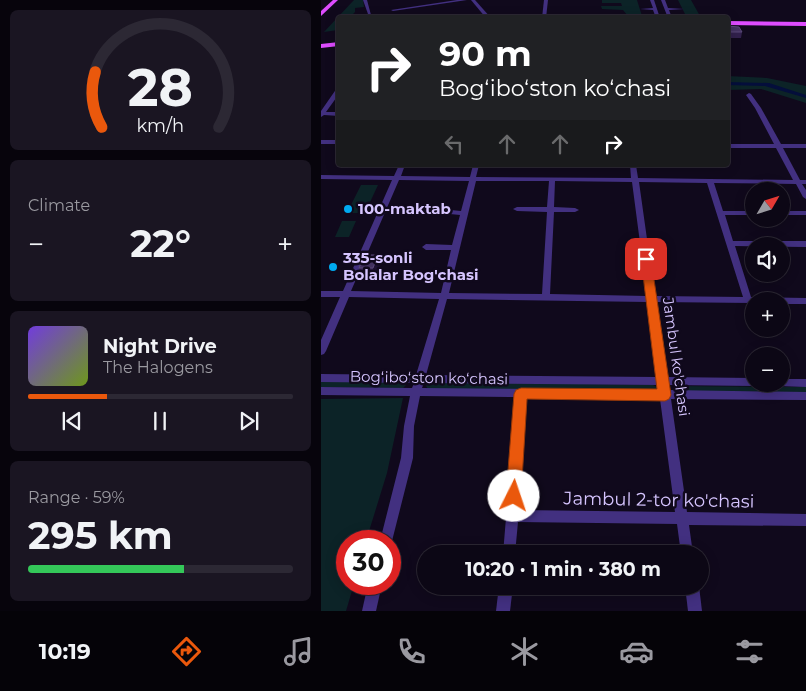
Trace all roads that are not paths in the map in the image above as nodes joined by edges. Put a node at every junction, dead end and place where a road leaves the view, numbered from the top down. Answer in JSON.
{"nodes":[{"id":1,"x":332,"y":0,"type":"edge"},
{"id":2,"x":336,"y":0,"type":"edge"},
{"id":3,"x":365,"y":0,"type":"edge"},
{"id":4,"x":417,"y":0,"type":"edge"},
{"id":5,"x":465,"y":0,"type":"edge"},
{"id":6,"x":473,"y":0,"type":"edge"},
{"id":7,"x":545,"y":0,"type":"edge"},
{"id":8,"x":652,"y":0,"type":"edge"},
{"id":9,"x":658,"y":0,"type":"edge"},
{"id":10,"x":663,"y":0,"type":"edge"},
{"id":11,"x":421,"y":6,"type":"junction"},
{"id":12,"x":642,"y":9,"type":"dead end"},
{"id":13,"x":655,"y":9,"type":"junction"},
{"id":14,"x":667,"y":9,"type":"junction"},
{"id":15,"x":682,"y":9,"type":"dead end"},
{"id":16,"x":321,"y":10,"type":"edge"},
{"id":17,"x":393,"y":10,"type":"dead end"},
{"id":18,"x":321,"y":14,"type":"edge"},
{"id":19,"x":370,"y":14,"type":"dead end"},
{"id":20,"x":486,"y":15,"type":"edge"},
{"id":21,"x":544,"y":15,"type":"edge"},
{"id":22,"x":657,"y":15,"type":"edge"},
{"id":23,"x":663,"y":15,"type":"edge"},
{"id":24,"x":669,"y":15,"type":"edge"},
{"id":25,"x":730,"y":23,"type":"edge"},
{"id":26,"x":806,"y":23,"type":"edge"},
{"id":27,"x":336,"y":44,"type":"edge"},
{"id":28,"x":321,"y":47,"type":"edge"},
{"id":29,"x":336,"y":93,"type":"edge"},
{"id":30,"x":749,"y":95,"type":"dead end"},
{"id":31,"x":321,"y":114,"type":"edge"},
{"id":32,"x":336,"y":114,"type":"edge"},
{"id":33,"x":321,"y":140,"type":"edge"},
{"id":34,"x":336,"y":140,"type":"edge"},
{"id":35,"x":806,"y":142,"type":"edge"},
{"id":36,"x":730,"y":144,"type":"edge"},
{"id":37,"x":777,"y":144,"type":"junction"},
{"id":38,"x":806,"y":146,"type":"edge"},
{"id":39,"x":401,"y":167,"type":"edge"},
{"id":40,"x":476,"y":167,"type":"edge"},
{"id":41,"x":633,"y":167,"type":"edge"},
{"id":42,"x":321,"y":177,"type":"edge"},
{"id":43,"x":397,"y":177,"type":"junction"},
{"id":44,"x":473,"y":178,"type":"junction"},
{"id":45,"x":552,"y":180,"type":"junction"},
{"id":46,"x":636,"y":180,"type":"junction"},
{"id":47,"x":709,"y":181,"type":"junction"},
{"id":48,"x":802,"y":182,"type":"edge"},
{"id":49,"x":806,"y":197,"type":"edge"},
{"id":50,"x":551,"y":209,"type":"junction"},
{"id":51,"x":430,"y":210,"type":"dead end"},
{"id":52,"x":517,"y":210,"type":"dead end"},
{"id":53,"x":575,"y":210,"type":"dead end"},
{"id":54,"x":463,"y":213,"type":"junction"},
{"id":55,"x":720,"y":213,"type":"junction"},
{"id":56,"x":745,"y":213,"type":"edge"},
{"id":57,"x":790,"y":213,"type":"edge"},
{"id":58,"x":806,"y":213,"type":"edge"},
{"id":59,"x":730,"y":243,"type":"junction"},
{"id":60,"x":806,"y":244,"type":"edge"},
{"id":61,"x":426,"y":248,"type":"dead end"},
{"id":62,"x":455,"y":248,"type":"junction"},
{"id":63,"x":746,"y":292,"type":"edge"},
{"id":64,"x":321,"y":294,"type":"edge"},
{"id":65,"x":346,"y":294,"type":"junction"},
{"id":66,"x":444,"y":296,"type":"junction"},
{"id":67,"x":546,"y":297,"type":"junction"},
{"id":68,"x":651,"y":298,"type":"junction"},
{"id":69,"x":745,"y":300,"type":"edge"},
{"id":70,"x":790,"y":301,"type":"edge"},
{"id":71,"x":806,"y":301,"type":"edge"},
{"id":72,"x":321,"y":351,"type":"edge"},
{"id":73,"x":321,"y":378,"type":"edge"},
{"id":74,"x":419,"y":379,"type":"junction"},
{"id":75,"x":663,"y":381,"type":"junction"},
{"id":76,"x":745,"y":382,"type":"edge"},
{"id":77,"x":790,"y":382,"type":"edge"},
{"id":78,"x":806,"y":383,"type":"edge"},
{"id":79,"x":321,"y":392,"type":"edge"},
{"id":80,"x":416,"y":392,"type":"junction"},
{"id":81,"x":521,"y":394,"type":"junction"},
{"id":82,"x":665,"y":395,"type":"junction"},
{"id":83,"x":806,"y":396,"type":"edge"},
{"id":84,"x":512,"y":516,"type":"junction"},
{"id":85,"x":682,"y":519,"type":"junction"},
{"id":86,"x":806,"y":520,"type":"edge"},
{"id":87,"x":389,"y":530,"type":"edge"},
{"id":88,"x":510,"y":545,"type":"edge"},
{"id":89,"x":686,"y":545,"type":"edge"},
{"id":90,"x":373,"y":595,"type":"edge"},
{"id":91,"x":504,"y":595,"type":"edge"},
{"id":92,"x":693,"y":595,"type":"edge"},
{"id":93,"x":369,"y":611,"type":"edge"},
{"id":94,"x":503,"y":611,"type":"edge"},
{"id":95,"x":695,"y":611,"type":"edge"}],
"edges":[{"from":1,"to":16,"type":"main road"},
{"from":2,"to":18,"type":"main road"},
{"from":3,"to":19,"type":"street"},
{"from":4,"to":11,"type":"street"},
{"from":5,"to":11,"type":"street"},
{"from":6,"to":20,"type":"street"},
{"from":7,"to":21,"type":"street"},
{"from":8,"to":13,"type":"street"},
{"from":9,"to":23,"type":"street"},
{"from":10,"to":14,"type":"street"},
{"from":11,"to":17,"type":"street"},
{"from":12,"to":13,"type":"street"},
{"from":13,"to":22,"type":"street"},
{"from":14,"to":15,"type":"street"},
{"from":14,"to":24,"type":"street"},
{"from":25,"to":26,"type":"main road"},
{"from":27,"to":28,"type":"main road"},
{"from":29,"to":31,"type":"street"},
{"from":30,"to":37,"type":"street"},
{"from":31,"to":32,"type":"street"},
{"from":33,"to":34,"type":"street"},
{"from":35,"to":37,"type":"street"},
{"from":36,"to":37,"type":"street"},
{"from":37,"to":38,"type":"street"},
{"from":37,"to":48,"type":"street"},
{"from":39,"to":43,"type":"street"},
{"from":40,"to":44,"type":"street"},
{"from":41,"to":46,"type":"street","name":"Jambul ko'chasi"},
{"from":42,"to":43,"type":"street"},
{"from":43,"to":44,"type":"street"},
{"from":43,"to":65,"type":"street"},
{"from":44,"to":45,"type":"street"},
{"from":44,"to":54,"type":"street"},
{"from":45,"to":46,"type":"street"},
{"from":45,"to":50,"type":"street"},
{"from":46,"to":47,"type":"street"},
{"from":46,"to":68,"type":"street","name":"Jambul ko'chasi"},
{"from":47,"to":48,"type":"street"},
{"from":47,"to":55,"type":"street"},
{"from":48,"to":49,"type":"street"},
{"from":50,"to":52,"type":"street"},
{"from":50,"to":53,"type":"street"},
{"from":50,"to":67,"type":"street"},
{"from":51,"to":54,"type":"street"},
{"from":54,"to":62,"type":"street"},
{"from":55,"to":56,"type":"street"},
{"from":55,"to":59,"type":"street"},
{"from":57,"to":58,"type":"street"},
{"from":59,"to":60,"type":"street"},
{"from":59,"to":63,"type":"street"},
{"from":61,"to":62,"type":"street"},
{"from":62,"to":66,"type":"street"},
{"from":64,"to":65,"type":"street"},
{"from":65,"to":66,"type":"street"},
{"from":65,"to":72,"type":"street"},
{"from":66,"to":67,"type":"street"},
{"from":66,"to":74,"type":"street"},
{"from":67,"to":68,"type":"street"},
{"from":68,"to":69,"type":"street"},
{"from":68,"to":75,"type":"street","name":"Jambul ko'chasi"},
{"from":70,"to":71,"type":"street"},
{"from":73,"to":74,"type":"street","name":"Bogʻiboʻston koʻchasi"},
{"from":74,"to":75,"type":"street","name":"Bogʻiboʻston koʻchasi"},
{"from":74,"to":80,"type":"street"},
{"from":75,"to":76,"type":"street","name":"Bogʻiboʻston koʻchasi"},
{"from":75,"to":82,"type":"street","name":"Jambul ko'chasi"},
{"from":77,"to":78,"type":"street"},
{"from":79,"to":80,"type":"street","name":"Bogʻiboʻston koʻchasi"},
{"from":80,"to":81,"type":"street","name":"Bogʻiboʻston koʻchasi"},
{"from":80,"to":87,"type":"street"},
{"from":81,"to":82,"type":"street","name":"Bogʻiboʻston koʻchasi"},
{"from":81,"to":84,"type":"street"},
{"from":82,"to":83,"type":"street","name":"Bogʻiboʻston koʻchasi"},
{"from":82,"to":85,"type":"street","name":"Jambul ko'chasi"},
{"from":84,"to":85,"type":"street","name":"Jambul 2-tor ko'chasi"},
{"from":84,"to":88,"type":"street"},
{"from":85,"to":86,"type":"street","name":"Jambul 2-tor ko'chasi"},
{"from":85,"to":89,"type":"street","name":"Jambul ko'chasi"},
{"from":90,"to":93,"type":"street"},
{"from":91,"to":94,"type":"street"},
{"from":92,"to":95,"type":"street"}]}
